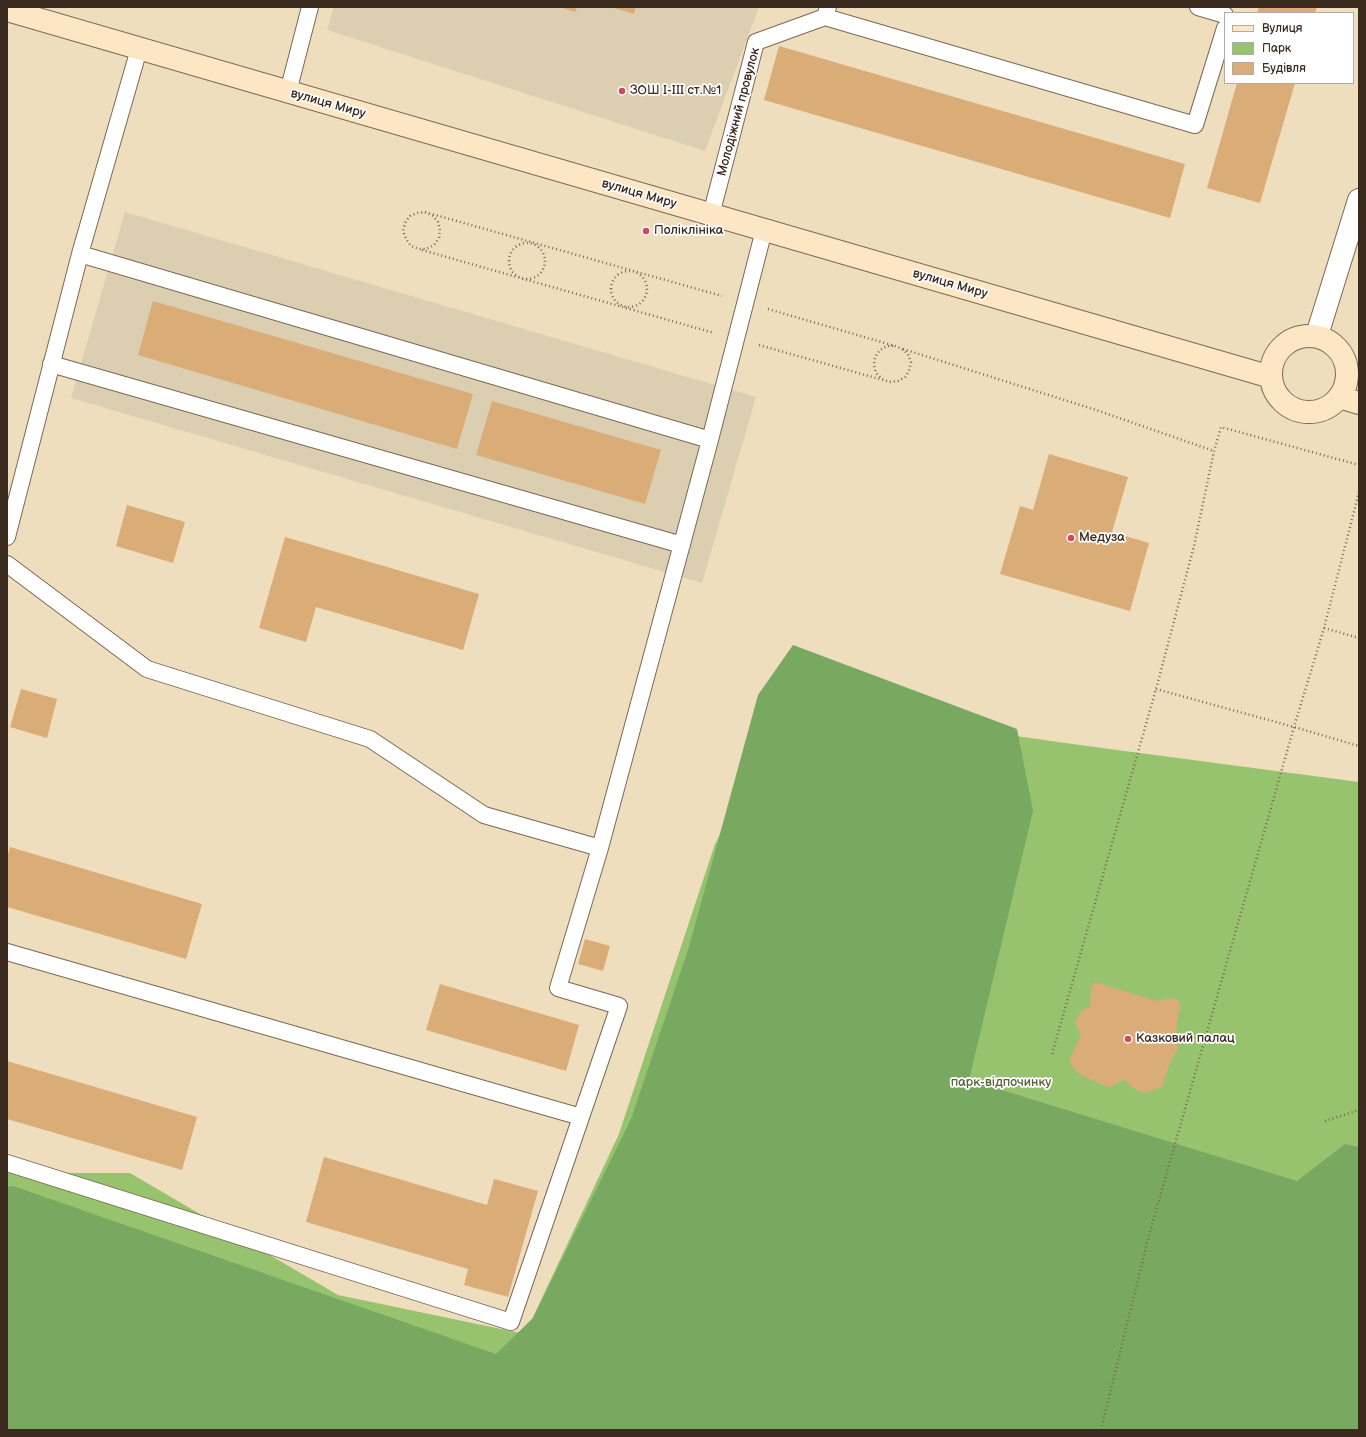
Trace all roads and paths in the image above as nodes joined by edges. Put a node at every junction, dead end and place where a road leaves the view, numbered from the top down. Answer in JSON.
{"nodes":[{"id":1,"x":310,"y":7,"type":"edge"},
{"id":2,"x":1198,"y":7,"type":"edge"},
{"id":3,"x":7,"y":10,"type":"edge"},
{"id":4,"x":826,"y":12,"type":"edge"},
{"id":5,"x":1224,"y":15,"type":"edge"},
{"id":6,"x":1224,"y":31,"type":"edge"},
{"id":7,"x":139,"y":49,"type":"junction"},
{"id":8,"x":288,"y":92,"type":"junction"},
{"id":9,"x":1359,"y":200,"type":"edge"},
{"id":10,"x":425,"y":212,"type":"junction"},
{"id":11,"x":711,"y":215,"type":"junction"},
{"id":12,"x":764,"y":230,"type":"junction"},
{"id":13,"x":532,"y":242,"type":"junction"},
{"id":14,"x":419,"y":249,"type":"junction"},
{"id":15,"x":80,"y":254,"type":"junction"},
{"id":16,"x":634,"y":272,"type":"junction"},
{"id":17,"x":522,"y":278,"type":"junction"},
{"id":18,"x":746,"y":303,"type":"junction"},
{"id":19,"x":625,"y":307,"type":"junction"},
{"id":20,"x":1317,"y":336,"type":"junction"},
{"id":21,"x":736,"y":339,"type":"junction"},
{"id":22,"x":895,"y":346,"type":"junction"},
{"id":23,"x":902,"y":349,"type":"junction"},
{"id":24,"x":51,"y":364,"type":"junction"},
{"id":25,"x":1271,"y":376,"type":"junction"},
{"id":26,"x":889,"y":382,"type":"junction"},
{"id":27,"x":1349,"y":400,"type":"edge"},
{"id":28,"x":710,"y":440,"type":"junction"},
{"id":29,"x":1214,"y":451,"type":"junction"},
{"id":30,"x":1359,"y":465,"type":"edge"},
{"id":31,"x":1359,"y":492,"type":"edge"},
{"id":32,"x":7,"y":537,"type":"edge"},
{"id":33,"x":682,"y":545,"type":"junction"},
{"id":34,"x":7,"y":564,"type":"edge"},
{"id":35,"x":1324,"y":628,"type":"junction"},
{"id":36,"x":1359,"y":638,"type":"edge"},
{"id":37,"x":1156,"y":689,"type":"junction"},
{"id":38,"x":1294,"y":727,"type":"junction"},
{"id":39,"x":1359,"y":746,"type":"edge"},
{"id":40,"x":600,"y":848,"type":"junction"},
{"id":41,"x":7,"y":952,"type":"edge"},
{"id":42,"x":1052,"y":1054,"type":"dead end"},
{"id":43,"x":1359,"y":1110,"type":"edge"},
{"id":44,"x":581,"y":1118,"type":"junction"},
{"id":45,"x":1325,"y":1121,"type":"dead end"},
{"id":46,"x":7,"y":1162,"type":"edge"},
{"id":47,"x":1100,"y":1430,"type":"edge"}],
"edges":[{"from":1,"to":8,"type":"lane"},
{"from":2,"to":5,"type":"lane"},
{"from":3,"to":7,"type":"main road","name":"вулиця Миру"},
{"from":4,"to":6,"type":"lane"},
{"from":4,"to":11,"type":"lane","name":"Молодіжний провулок"},
{"from":7,"to":8,"type":"main road","name":"вулиця Миру"},
{"from":7,"to":15,"type":"lane"},
{"from":8,"to":11,"type":"main road","name":"вулиця Миру"},
{"from":9,"to":20,"type":"street"},
{"from":10,"to":13,"type":"path"},
{"from":10,"to":14,"type":"path"},
{"from":10,"to":14,"type":"path"},
{"from":11,"to":12,"type":"main road","name":"вулиця Миру"},
{"from":12,"to":18,"type":"lane"},
{"from":12,"to":25,"type":"main road","name":"вулиця Миру"},
{"from":13,"to":16,"type":"path"},
{"from":13,"to":17,"type":"path"},
{"from":13,"to":17,"type":"path"},
{"from":14,"to":17,"type":"path"},
{"from":15,"to":24,"type":"lane"},
{"from":15,"to":28,"type":"lane"},
{"from":16,"to":18,"type":"path"},
{"from":16,"to":19,"type":"path"},
{"from":16,"to":19,"type":"path"},
{"from":17,"to":19,"type":"path"},
{"from":18,"to":21,"type":"lane"},
{"from":18,"to":22,"type":"path"},
{"from":19,"to":21,"type":"path"},
{"from":20,"to":25,"type":"main road"},
{"from":20,"to":27,"type":"main road"},
{"from":21,"to":26,"type":"path"},
{"from":21,"to":28,"type":"lane"},
{"from":22,"to":23,"type":"path"},
{"from":22,"to":26,"type":"path"},
{"from":23,"to":26,"type":"path"},
{"from":23,"to":29,"type":"path"},
{"from":24,"to":32,"type":"lane"},
{"from":24,"to":33,"type":"lane"},
{"from":25,"to":27,"type":"main road"},
{"from":28,"to":33,"type":"lane"},
{"from":29,"to":30,"type":"path"},
{"from":29,"to":37,"type":"path"},
{"from":31,"to":35,"type":"path"},
{"from":33,"to":40,"type":"lane"},
{"from":34,"to":40,"type":"lane"},
{"from":35,"to":36,"type":"path"},
{"from":35,"to":38,"type":"path"},
{"from":37,"to":38,"type":"path"},
{"from":37,"to":42,"type":"path"},
{"from":38,"to":39,"type":"path"},
{"from":38,"to":47,"type":"path"},
{"from":40,"to":44,"type":"lane"},
{"from":41,"to":44,"type":"lane"},
{"from":43,"to":45,"type":"path"},
{"from":44,"to":46,"type":"lane"}]}
